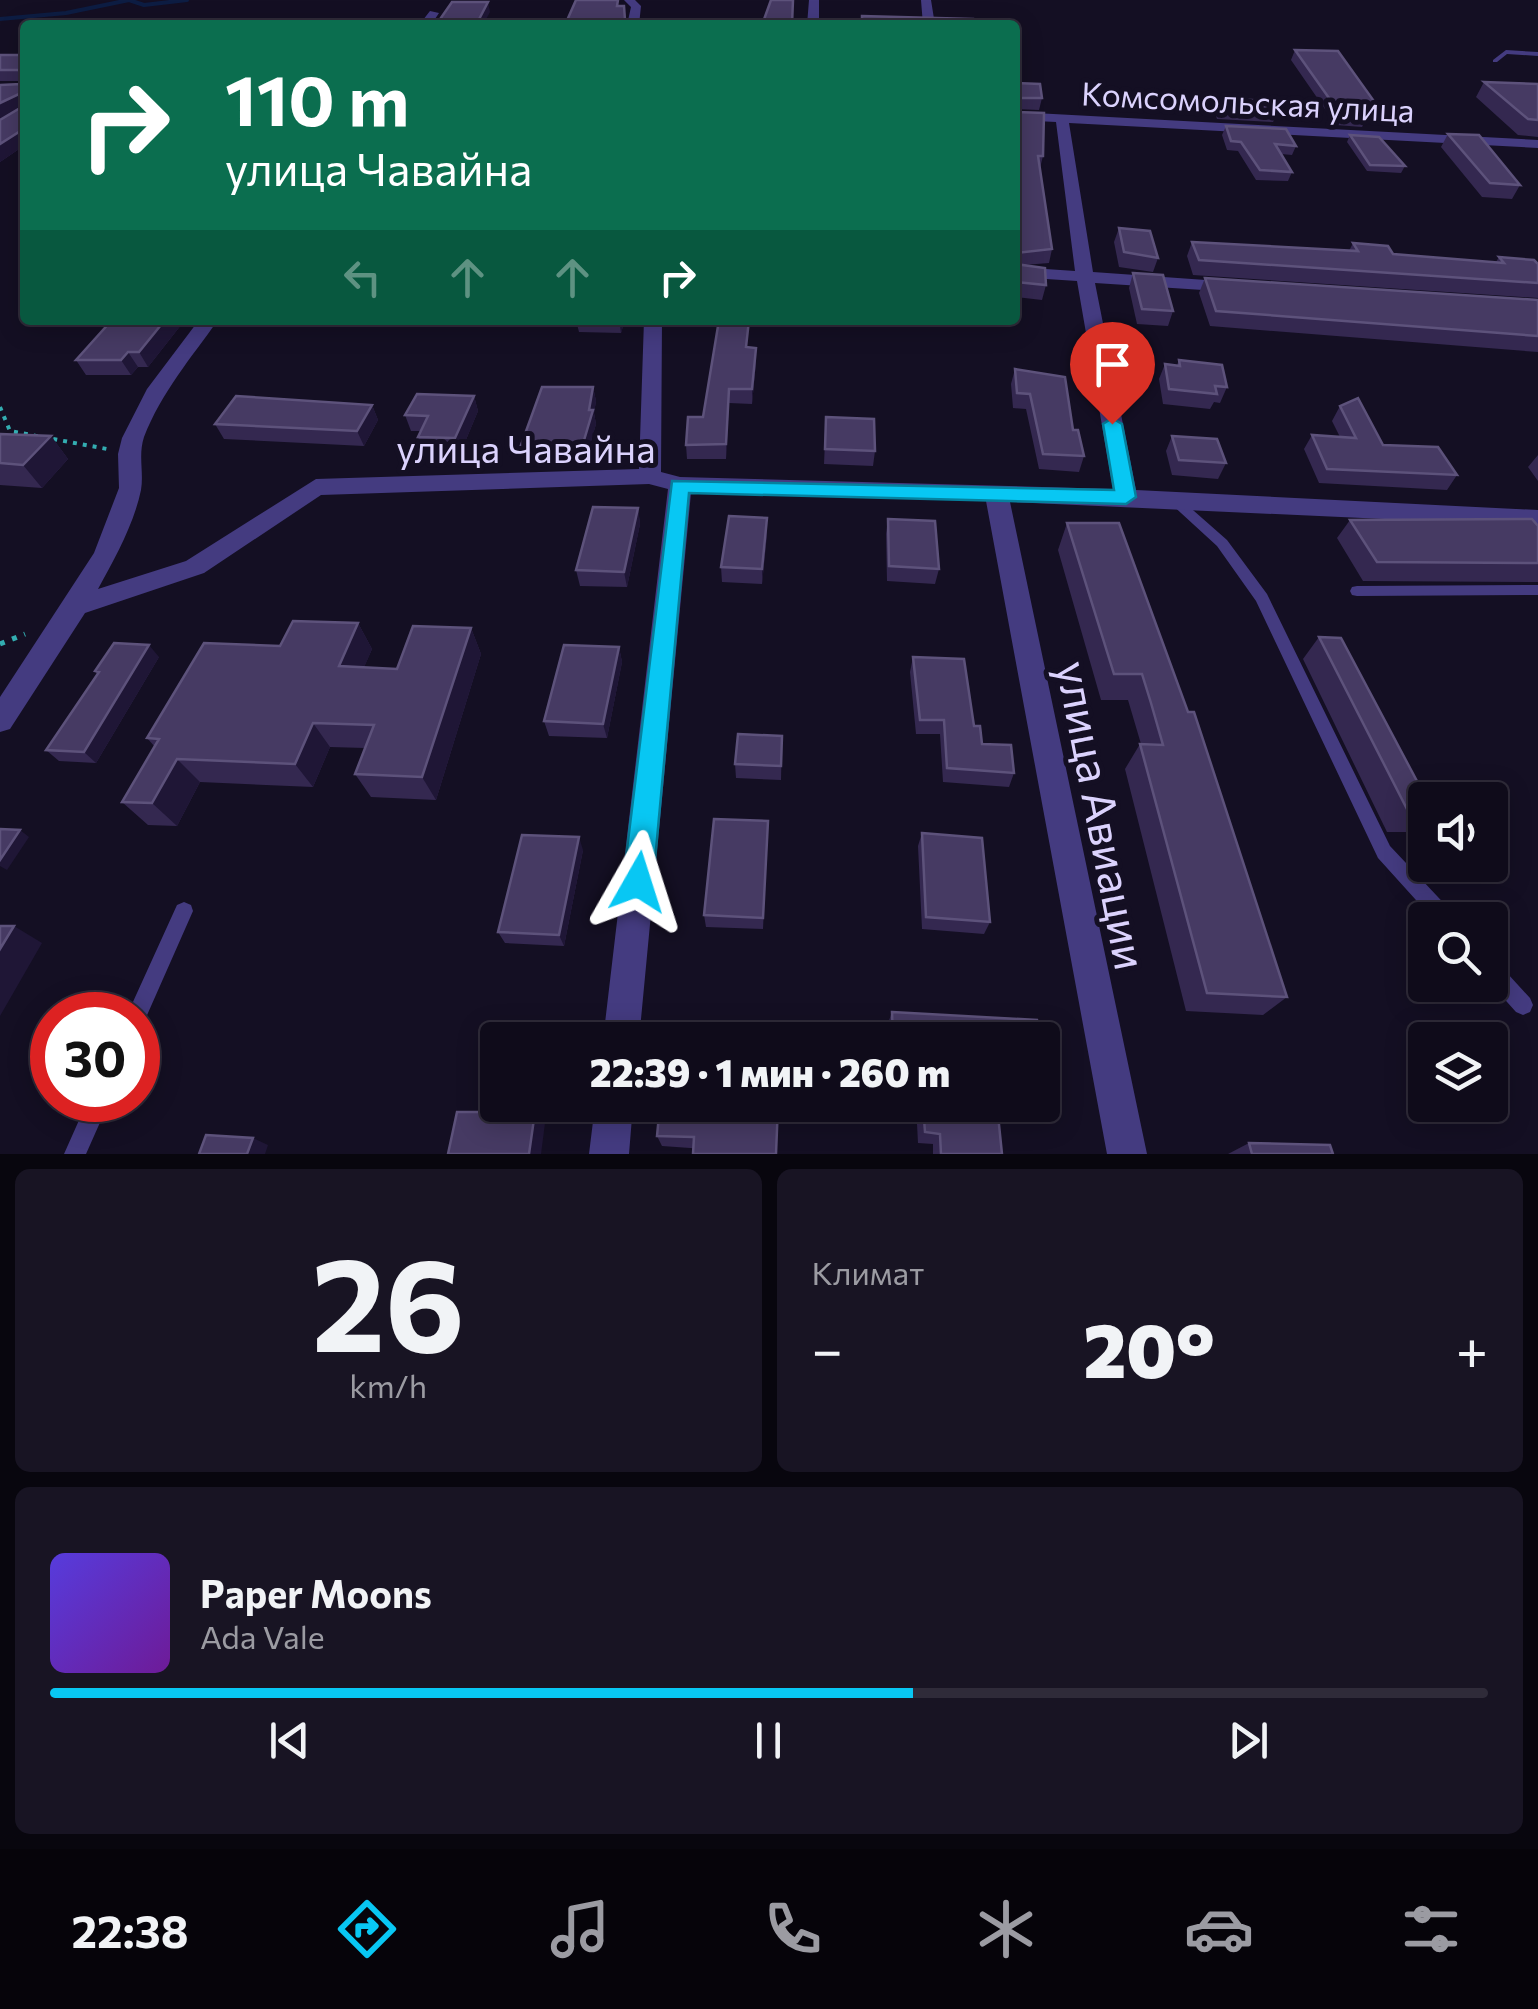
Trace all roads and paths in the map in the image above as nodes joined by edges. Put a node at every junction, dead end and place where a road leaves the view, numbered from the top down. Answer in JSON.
{"nodes":[{"id":1,"x":434,"y":13,"type":"dead end"},
{"id":2,"x":429,"y":20,"type":"edge"},
{"id":3,"x":1538,"y":54,"type":"edge"},
{"id":4,"x":1496,"y":61,"type":"dead end"},
{"id":5,"x":1020,"y":116,"type":"edge"},
{"id":6,"x":1062,"y":119,"type":"junction"},
{"id":7,"x":1538,"y":144,"type":"edge"},
{"id":8,"x":1020,"y":272,"type":"edge"},
{"id":9,"x":1085,"y":277,"type":"junction"},
{"id":10,"x":1262,"y":288,"type":"edge"},
{"id":11,"x":205,"y":325,"type":"edge"},
{"id":12,"x":653,"y":325,"type":"edge"},
{"id":13,"x":0,"y":408,"type":"edge"},
{"id":14,"x":129,"y":454,"type":"junction"},
{"id":15,"x":650,"y":476,"type":"junction"},
{"id":16,"x":680,"y":486,"type":"junction"},
{"id":17,"x":997,"y":494,"type":"junction"},
{"id":18,"x":1126,"y":497,"type":"junction"},
{"id":19,"x":1173,"y":499,"type":"junction"},
{"id":20,"x":1523,"y":521,"type":"edge"},
{"id":21,"x":1538,"y":590,"type":"edge"},
{"id":22,"x":1357,"y":591,"type":"dead end"},
{"id":23,"x":76,"y":606,"type":"junction"},
{"id":24,"x":0,"y":720,"type":"edge"},
{"id":25,"x":1430,"y":902,"type":"edge"},
{"id":26,"x":184,"y":911,"type":"dead end"},
{"id":27,"x":1508,"y":989,"type":"edge"},
{"id":28,"x":148,"y":992,"type":"edge"},
{"id":29,"x":1523,"y":1005,"type":"dead end"},
{"id":30,"x":623,"y":1022,"type":"edge"},
{"id":31,"x":89,"y":1122,"type":"edge"},
{"id":32,"x":612,"y":1122,"type":"edge"},
{"id":33,"x":75,"y":1154,"type":"edge"},
{"id":34,"x":609,"y":1154,"type":"edge"},
{"id":35,"x":1126,"y":1154,"type":"edge"}],
"edges":[{"from":1,"to":2,"type":"street"},
{"from":3,"to":4,"type":"lane"},
{"from":5,"to":6,"type":"street","name":"Комсомольская улица"},
{"from":6,"to":7,"type":"street","name":"Комсомольская улица"},
{"from":6,"to":9,"type":"street"},
{"from":8,"to":9,"type":"street"},
{"from":9,"to":10,"type":"street"},
{"from":9,"to":18,"type":"street"},
{"from":11,"to":14,"type":"street"},
{"from":12,"to":15,"type":"street"},
{"from":13,"to":14,"type":"path"},
{"from":14,"to":23,"type":"street"},
{"from":15,"to":16,"type":"street","name":"улица Чавайна"},
{"from":15,"to":23,"type":"street","name":"улица Чавайна"},
{"from":16,"to":17,"type":"street","name":"улица Чавайна"},
{"from":16,"to":30,"type":"street"},
{"from":17,"to":18,"type":"street","name":"улица Чавайна"},
{"from":17,"to":35,"type":"street","name":"улица Авиации"},
{"from":18,"to":19,"type":"street","name":"улица Чавайна"},
{"from":19,"to":20,"type":"street","name":"улица Чавайна"},
{"from":19,"to":25,"type":"lane"},
{"from":21,"to":22,"type":"lane"},
{"from":23,"to":24,"type":"street"},
{"from":26,"to":28,"type":"lane"},
{"from":27,"to":29,"type":"lane"},
{"from":31,"to":33,"type":"lane"},
{"from":32,"to":34,"type":"street"}]}
